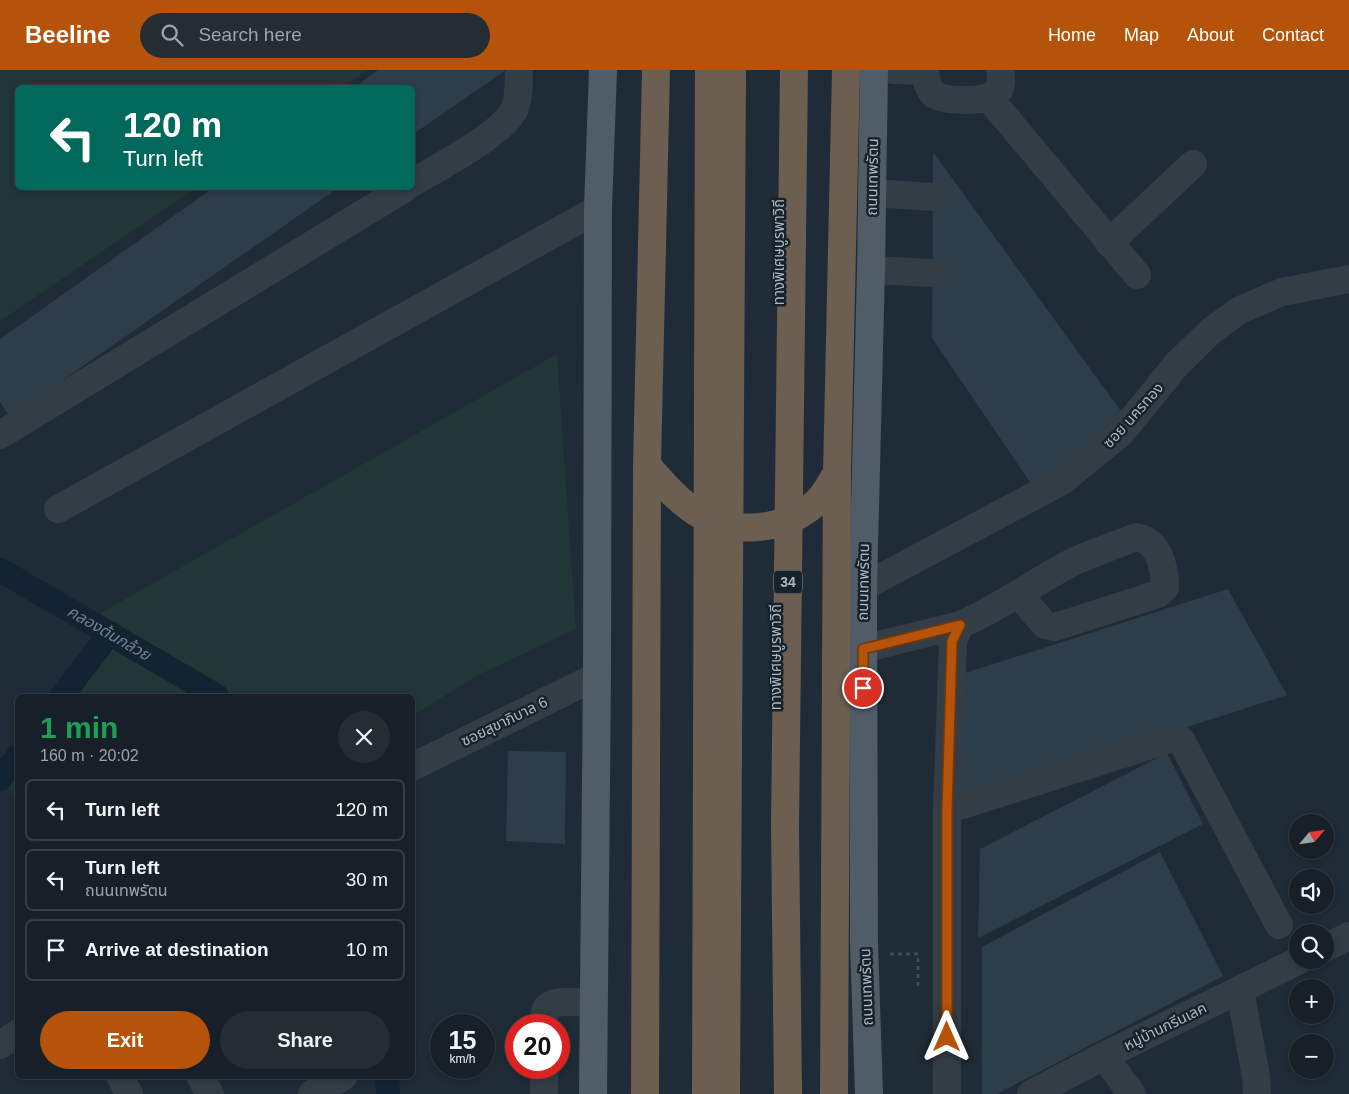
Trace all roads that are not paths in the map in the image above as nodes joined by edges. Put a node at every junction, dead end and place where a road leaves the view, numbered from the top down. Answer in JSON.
{"nodes":[{"id":1,"x":519,"y":70,"type":"edge"},
{"id":2,"x":603,"y":70,"type":"edge"},
{"id":3,"x":656,"y":70,"type":"edge"},
{"id":4,"x":709,"y":70,"type":"edge"},
{"id":5,"x":732,"y":70,"type":"edge"},
{"id":6,"x":779,"y":70,"type":"edge"},
{"id":7,"x":794,"y":70,"type":"edge"},
{"id":8,"x":846,"y":70,"type":"edge"},
{"id":9,"x":874,"y":70,"type":"edge"},
{"id":10,"x":893,"y":70,"type":"edge"},
{"id":11,"x":1000,"y":70,"type":"edge"},
{"id":12,"x":925,"y":71,"type":"edge"},
{"id":13,"x":989,"y":98,"type":"junction"},
{"id":14,"x":1193,"y":164,"type":"dead end"},
{"id":15,"x":415,"y":181,"type":"edge"},
{"id":16,"x":402,"y":190,"type":"edge"},
{"id":17,"x":872,"y":193,"type":"junction"},
{"id":18,"x":933,"y":197,"type":"dead end"},
{"id":19,"x":598,"y":209,"type":"junction"},
{"id":20,"x":1110,"y":243,"type":"junction"},
{"id":21,"x":871,"y":270,"type":"junction"},
{"id":22,"x":933,"y":273,"type":"dead end"},
{"id":23,"x":1137,"y":275,"type":"dead end"},
{"id":24,"x":1349,"y":279,"type":"edge"},
{"id":25,"x":0,"y":435,"type":"edge"},
{"id":26,"x":647,"y":465,"type":"junction"},
{"id":27,"x":837,"y":473,"type":"junction"},
{"id":28,"x":58,"y":509,"type":"dead end"},
{"id":29,"x":863,"y":587,"type":"junction"},
{"id":30,"x":1018,"y":594,"type":"junction"},
{"id":31,"x":960,"y":625,"type":"junction"},
{"id":32,"x":863,"y":649,"type":"junction"},
{"id":33,"x":597,"y":676,"type":"junction"},
{"id":34,"x":415,"y":766,"type":"edge"},
{"id":35,"x":947,"y":810,"type":"junction"},
{"id":36,"x":1279,"y":925,"type":"dead end"},
{"id":37,"x":1349,"y":936,"type":"edge"},
{"id":38,"x":1334,"y":944,"type":"edge"},
{"id":39,"x":1289,"y":965,"type":"edge"},
{"id":40,"x":1240,"y":989,"type":"junction"},
{"id":41,"x":594,"y":1003,"type":"junction"},
{"id":42,"x":544,"y":1014,"type":"edge"},
{"id":43,"x":15,"y":1035,"type":"edge"},
{"id":44,"x":0,"y":1045,"type":"edge"},
{"id":45,"x":1104,"y":1056,"type":"junction"},
{"id":46,"x":122,"y":1079,"type":"edge"},
{"id":47,"x":339,"y":1079,"type":"edge"},
{"id":48,"x":351,"y":1079,"type":"edge"},
{"id":49,"x":544,"y":1079,"type":"edge"},
{"id":50,"x":129,"y":1094,"type":"edge"},
{"id":51,"x":312,"y":1094,"type":"edge"},
{"id":52,"x":352,"y":1094,"type":"edge"},
{"id":53,"x":544,"y":1094,"type":"edge"},
{"id":54,"x":593,"y":1094,"type":"edge"},
{"id":55,"x":646,"y":1094,"type":"edge"},
{"id":56,"x":706,"y":1094,"type":"edge"},
{"id":57,"x":726,"y":1094,"type":"edge"},
{"id":58,"x":772,"y":1094,"type":"edge"},
{"id":59,"x":788,"y":1094,"type":"edge"},
{"id":60,"x":834,"y":1094,"type":"edge"},
{"id":61,"x":870,"y":1094,"type":"edge"},
{"id":62,"x":947,"y":1094,"type":"edge"},
{"id":63,"x":1031,"y":1094,"type":"edge"},
{"id":64,"x":1132,"y":1094,"type":"edge"},
{"id":65,"x":1257,"y":1094,"type":"edge"}],
"edges":[{"from":1,"to":15,"type":"street"},
{"from":2,"to":19,"type":"main road"},
{"from":3,"to":26,"type":"highway"},
{"from":4,"to":56,"type":"highway"},
{"from":5,"to":57,"type":"highway"},
{"from":6,"to":58,"type":"highway","name":"ทางพิเศษบูรพาวิถี"},
{"from":7,"to":59,"type":"highway","number":"34"},
{"from":8,"to":27,"type":"highway"},
{"from":9,"to":17,"type":"main road","name":"ถนนเทพรัตน"},
{"from":10,"to":12,"type":"street"},
{"from":11,"to":13,"type":"street"},
{"from":12,"to":13,"type":"street"},
{"from":13,"to":20,"type":"street"},
{"from":14,"to":20,"type":"street"},
{"from":16,"to":25,"type":"street"},
{"from":17,"to":18,"type":"street"},
{"from":17,"to":21,"type":"main road","name":"ถนนเทพรัตน"},
{"from":19,"to":28,"type":"street"},
{"from":19,"to":33,"type":"main road"},
{"from":20,"to":23,"type":"street"},
{"from":21,"to":22,"type":"street"},
{"from":21,"to":29,"type":"main road","name":"ถนนเทพรัตน"},
{"from":24,"to":29,"type":"street","name":"ซอย นครทอง"},
{"from":26,"to":27,"type":"highway"},
{"from":26,"to":55,"type":"highway"},
{"from":27,"to":60,"type":"highway"},
{"from":29,"to":32,"type":"main road","name":"ถนนเทพรัตน"},
{"from":30,"to":30,"type":"street"},
{"from":30,"to":31,"type":"street"},
{"from":31,"to":32,"type":"street"},
{"from":31,"to":35,"type":"street"},
{"from":32,"to":61,"type":"main road","name":"ถนนเทพรัตน"},
{"from":33,"to":34,"type":"street","name":"ซอยสุขาภิบาล 6"},
{"from":33,"to":41,"type":"main road"},
{"from":35,"to":36,"type":"street"},
{"from":35,"to":62,"type":"street"},
{"from":37,"to":38,"type":"street"},
{"from":39,"to":40,"type":"street","name":"หมู่บ้านกรีนเลค"},
{"from":40,"to":45,"type":"street","name":"หมู่บ้านกรีนเลค"},
{"from":40,"to":65,"type":"street"},
{"from":41,"to":42,"type":"street"},
{"from":41,"to":54,"type":"main road"},
{"from":43,"to":44,"type":"street"},
{"from":45,"to":63,"type":"street","name":"หมู่บ้านกรีนเลค"},
{"from":45,"to":64,"type":"street"},
{"from":46,"to":50,"type":"street"},
{"from":47,"to":51,"type":"street"},
{"from":48,"to":52,"type":"street"},
{"from":49,"to":53,"type":"street"}]}
